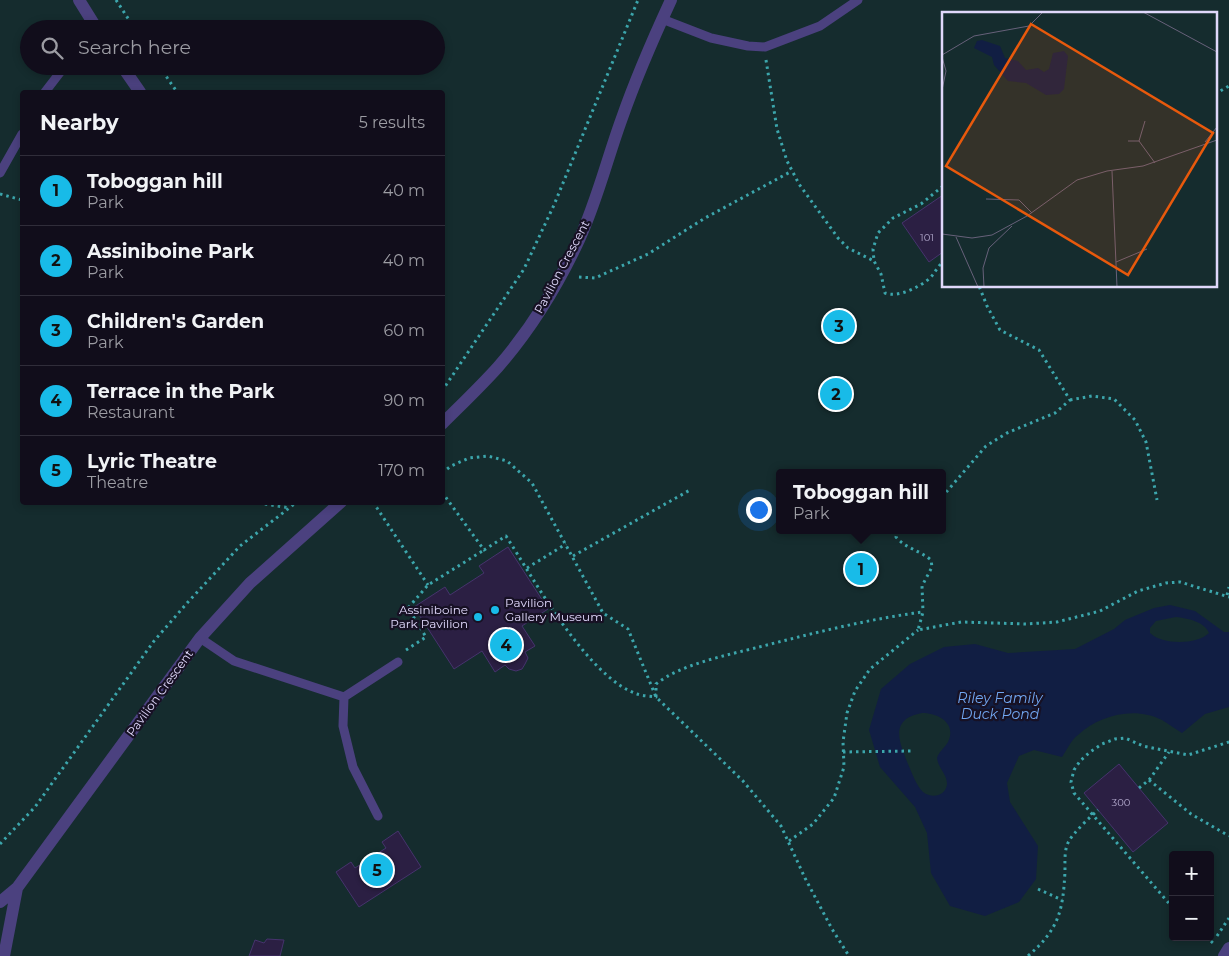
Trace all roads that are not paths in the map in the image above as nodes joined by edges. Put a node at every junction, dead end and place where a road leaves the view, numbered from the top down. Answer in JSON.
{"nodes":[{"id":1,"x":79,"y":0,"type":"edge"},
{"id":2,"x":672,"y":0,"type":"edge"},
{"id":3,"x":858,"y":0,"type":"edge"},
{"id":4,"x":662,"y":19,"type":"junction"},
{"id":5,"x":91,"y":20,"type":"edge"},
{"id":6,"x":59,"y":75,"type":"edge"},
{"id":7,"x":128,"y":75,"type":"edge"},
{"id":8,"x":47,"y":90,"type":"edge"},
{"id":9,"x":139,"y":90,"type":"edge"},
{"id":10,"x":20,"y":138,"type":"edge"},
{"id":11,"x":0,"y":173,"type":"edge"},
{"id":12,"x":445,"y":421,"type":"edge"},
{"id":13,"x":338,"y":505,"type":"edge"},
{"id":14,"x":200,"y":638,"type":"junction"},
{"id":15,"x":398,"y":662,"type":"dead end"},
{"id":16,"x":344,"y":697,"type":"junction"},
{"id":17,"x":378,"y":816,"type":"dead end"},
{"id":18,"x":16,"y":888,"type":"junction"},
{"id":19,"x":0,"y":902,"type":"edge"},
{"id":20,"x":1229,"y":948,"type":"edge"},
{"id":21,"x":4,"y":956,"type":"edge"},
{"id":22,"x":1224,"y":956,"type":"edge"}],
"edges":[{"from":1,"to":5,"type":"street"},
{"from":2,"to":4,"type":"street","name":"Pavilion Crescent"},
{"from":3,"to":4,"type":"lane"},
{"from":4,"to":12,"type":"street","name":"Pavilion Crescent"},
{"from":6,"to":8,"type":"lane"},
{"from":7,"to":9,"type":"street"},
{"from":10,"to":11,"type":"lane"},
{"from":13,"to":14,"type":"street","name":"Pavilion Crescent"},
{"from":14,"to":16,"type":"lane"},
{"from":14,"to":18,"type":"street","name":"Pavilion Crescent"},
{"from":15,"to":16,"type":"lane"},
{"from":16,"to":17,"type":"lane"},
{"from":18,"to":19,"type":"street","name":"Pavilion Crescent"},
{"from":18,"to":21,"type":"street"},
{"from":20,"to":22,"type":"street"}]}
